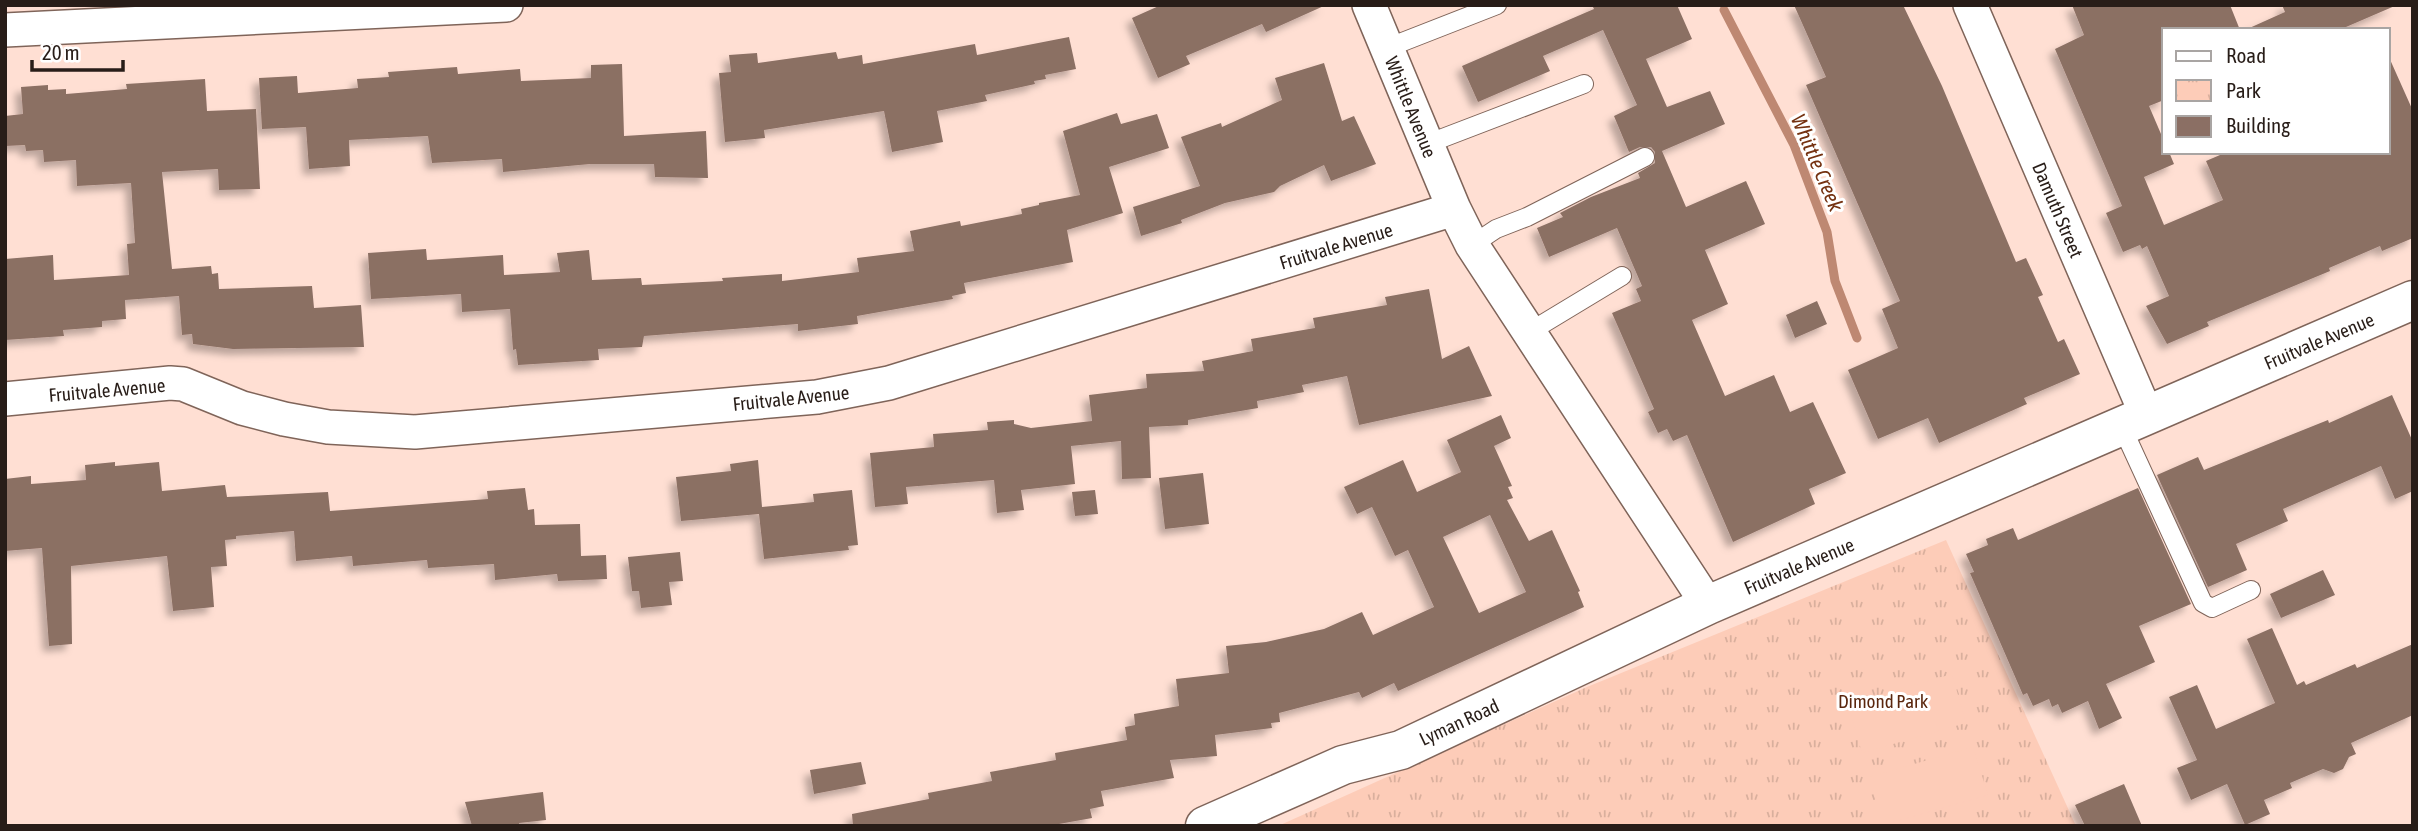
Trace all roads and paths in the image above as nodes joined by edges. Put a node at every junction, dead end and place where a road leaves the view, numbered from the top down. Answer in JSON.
{"nodes":[{"id":1,"x":506,"y":5,"type":"edge"},
{"id":2,"x":1369,"y":5,"type":"edge"},
{"id":3,"x":1497,"y":5,"type":"edge"},
{"id":4,"x":1970,"y":5,"type":"edge"},
{"id":5,"x":5,"y":30,"type":"edge"},
{"id":6,"x":1387,"y":48,"type":"junction"},
{"id":7,"x":1584,"y":84,"type":"dead end"},
{"id":8,"x":1426,"y":144,"type":"junction"},
{"id":9,"x":1645,"y":156,"type":"dead end"},
{"id":10,"x":1454,"y":209,"type":"junction"},
{"id":11,"x":1472,"y":246,"type":"junction"},
{"id":12,"x":1622,"y":276,"type":"dead end"},
{"id":13,"x":2413,"y":300,"type":"edge"},
{"id":14,"x":1531,"y":331,"type":"junction"},
{"id":15,"x":5,"y":399,"type":"edge"},
{"id":16,"x":2134,"y":421,"type":"junction"},
{"id":17,"x":2251,"y":590,"type":"dead end"},
{"id":18,"x":1708,"y":605,"type":"junction"},
{"id":19,"x":1205,"y":826,"type":"edge"}],
"edges":[{"from":1,"to":5,"type":"street"},
{"from":2,"to":6,"type":"street","name":"Whittle Avenue"},
{"from":3,"to":6,"type":"lane"},
{"from":4,"to":16,"type":"street","name":"Damuth Street"},
{"from":6,"to":8,"type":"street","name":"Whittle Avenue"},
{"from":7,"to":8,"type":"lane"},
{"from":8,"to":10,"type":"street","name":"Whittle Avenue"},
{"from":9,"to":11,"type":"lane"},
{"from":10,"to":11,"type":"street"},
{"from":10,"to":15,"type":"street","name":"Fruitvale Avenue"},
{"from":11,"to":14,"type":"street"},
{"from":12,"to":14,"type":"lane"},
{"from":13,"to":16,"type":"street","name":"Fruitvale Avenue"},
{"from":14,"to":18,"type":"street"},
{"from":16,"to":17,"type":"lane"},
{"from":16,"to":18,"type":"street","name":"Fruitvale Avenue"},
{"from":18,"to":19,"type":"street","name":"Lyman Road"}]}
